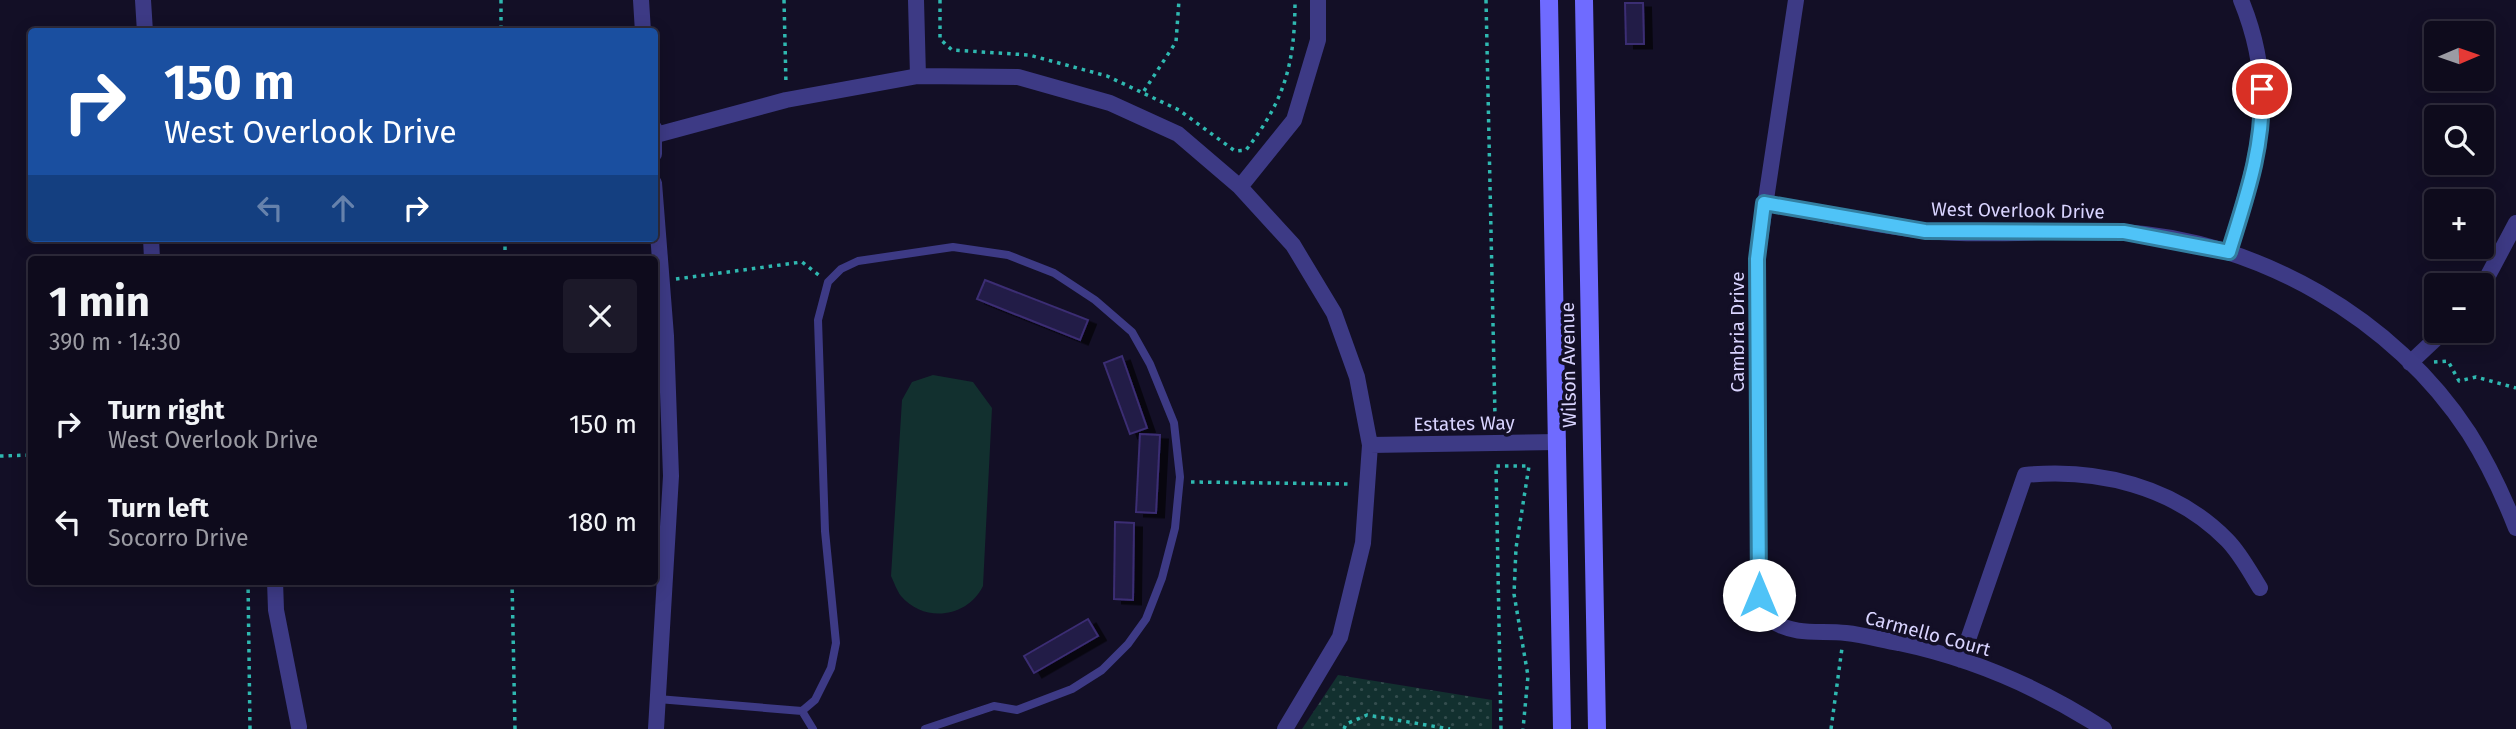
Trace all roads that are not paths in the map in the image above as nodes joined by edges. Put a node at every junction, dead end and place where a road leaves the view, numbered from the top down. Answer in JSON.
{"nodes":[{"id":1,"x":143,"y":0,"type":"edge"},
{"id":2,"x":641,"y":0,"type":"edge"},
{"id":3,"x":916,"y":0,"type":"edge"},
{"id":4,"x":1318,"y":0,"type":"edge"},
{"id":5,"x":1549,"y":0,"type":"edge"},
{"id":6,"x":1584,"y":0,"type":"edge"},
{"id":7,"x":1796,"y":0,"type":"edge"},
{"id":8,"x":2241,"y":0,"type":"edge"},
{"id":9,"x":145,"y":28,"type":"edge"},
{"id":10,"x":643,"y":28,"type":"edge"},
{"id":11,"x":918,"y":76,"type":"junction"},
{"id":12,"x":658,"y":130,"type":"edge"},
{"id":13,"x":1240,"y":187,"type":"junction"},
{"id":14,"x":1764,"y":203,"type":"junction"},
{"id":15,"x":2516,"y":223,"type":"edge"},
{"id":16,"x":2229,"y":252,"type":"junction"},
{"id":17,"x":658,"y":265,"type":"edge"},
{"id":18,"x":2489,"y":273,"type":"edge"},
{"id":19,"x":659,"y":285,"type":"edge"},
{"id":20,"x":2431,"y":343,"type":"edge"},
{"id":21,"x":2410,"y":363,"type":"junction"},
{"id":22,"x":1558,"y":442,"type":"junction"},
{"id":23,"x":1370,"y":446,"type":"junction"},
{"id":24,"x":2516,"y":528,"type":"edge"},
{"id":25,"x":275,"y":585,"type":"edge"},
{"id":26,"x":2260,"y":588,"type":"dead end"},
{"id":27,"x":1772,"y":621,"type":"joint"},
{"id":28,"x":1961,"y":660,"type":"junction"},
{"id":29,"x":658,"y":699,"type":"junction"},
{"id":30,"x":802,"y":712,"type":"junction"},
{"id":31,"x":299,"y":727,"type":"dead end"},
{"id":32,"x":656,"y":729,"type":"edge"},
{"id":33,"x":813,"y":729,"type":"edge"},
{"id":34,"x":925,"y":729,"type":"edge"},
{"id":35,"x":1285,"y":729,"type":"edge"},
{"id":36,"x":1562,"y":729,"type":"edge"},
{"id":37,"x":1597,"y":729,"type":"edge"},
{"id":38,"x":2104,"y":729,"type":"edge"}],
"edges":[{"from":1,"to":9,"type":"street"},
{"from":2,"to":10,"type":"street"},
{"from":3,"to":11,"type":"street"},
{"from":4,"to":13,"type":"street"},
{"from":5,"to":22,"type":"main road","name":"Wilson Avenue"},
{"from":6,"to":37,"type":"main road","name":"Wilson Avenue"},
{"from":7,"to":14,"type":"street","name":"Cambria Drive"},
{"from":8,"to":16,"type":"street"},
{"from":11,"to":12,"type":"street"},
{"from":11,"to":13,"type":"street"},
{"from":13,"to":23,"type":"street"},
{"from":14,"to":16,"type":"street","name":"West Overlook Drive"},
{"from":14,"to":27,"type":"street","name":"Cambria Drive"},
{"from":15,"to":18,"type":"street"},
{"from":16,"to":21,"type":"street","name":"West Overlook Drive"},
{"from":17,"to":19,"type":"street"},
{"from":19,"to":29,"type":"street"},
{"from":20,"to":21,"type":"street"},
{"from":21,"to":24,"type":"street","name":"West Overlook Drive"},
{"from":22,"to":23,"type":"street","name":"Estates Way"},
{"from":22,"to":36,"type":"main road","name":"Wilson Avenue"},
{"from":23,"to":35,"type":"street"},
{"from":25,"to":31,"type":"street"},
{"from":26,"to":28,"type":"street"},
{"from":27,"to":28,"type":"street","name":"Carmello Court"},
{"from":28,"to":38,"type":"street","name":"Carmello Court"},
{"from":29,"to":30,"type":"lane"},
{"from":29,"to":32,"type":"street"},
{"from":30,"to":33,"type":"lane"},
{"from":30,"to":34,"type":"lane"}]}
